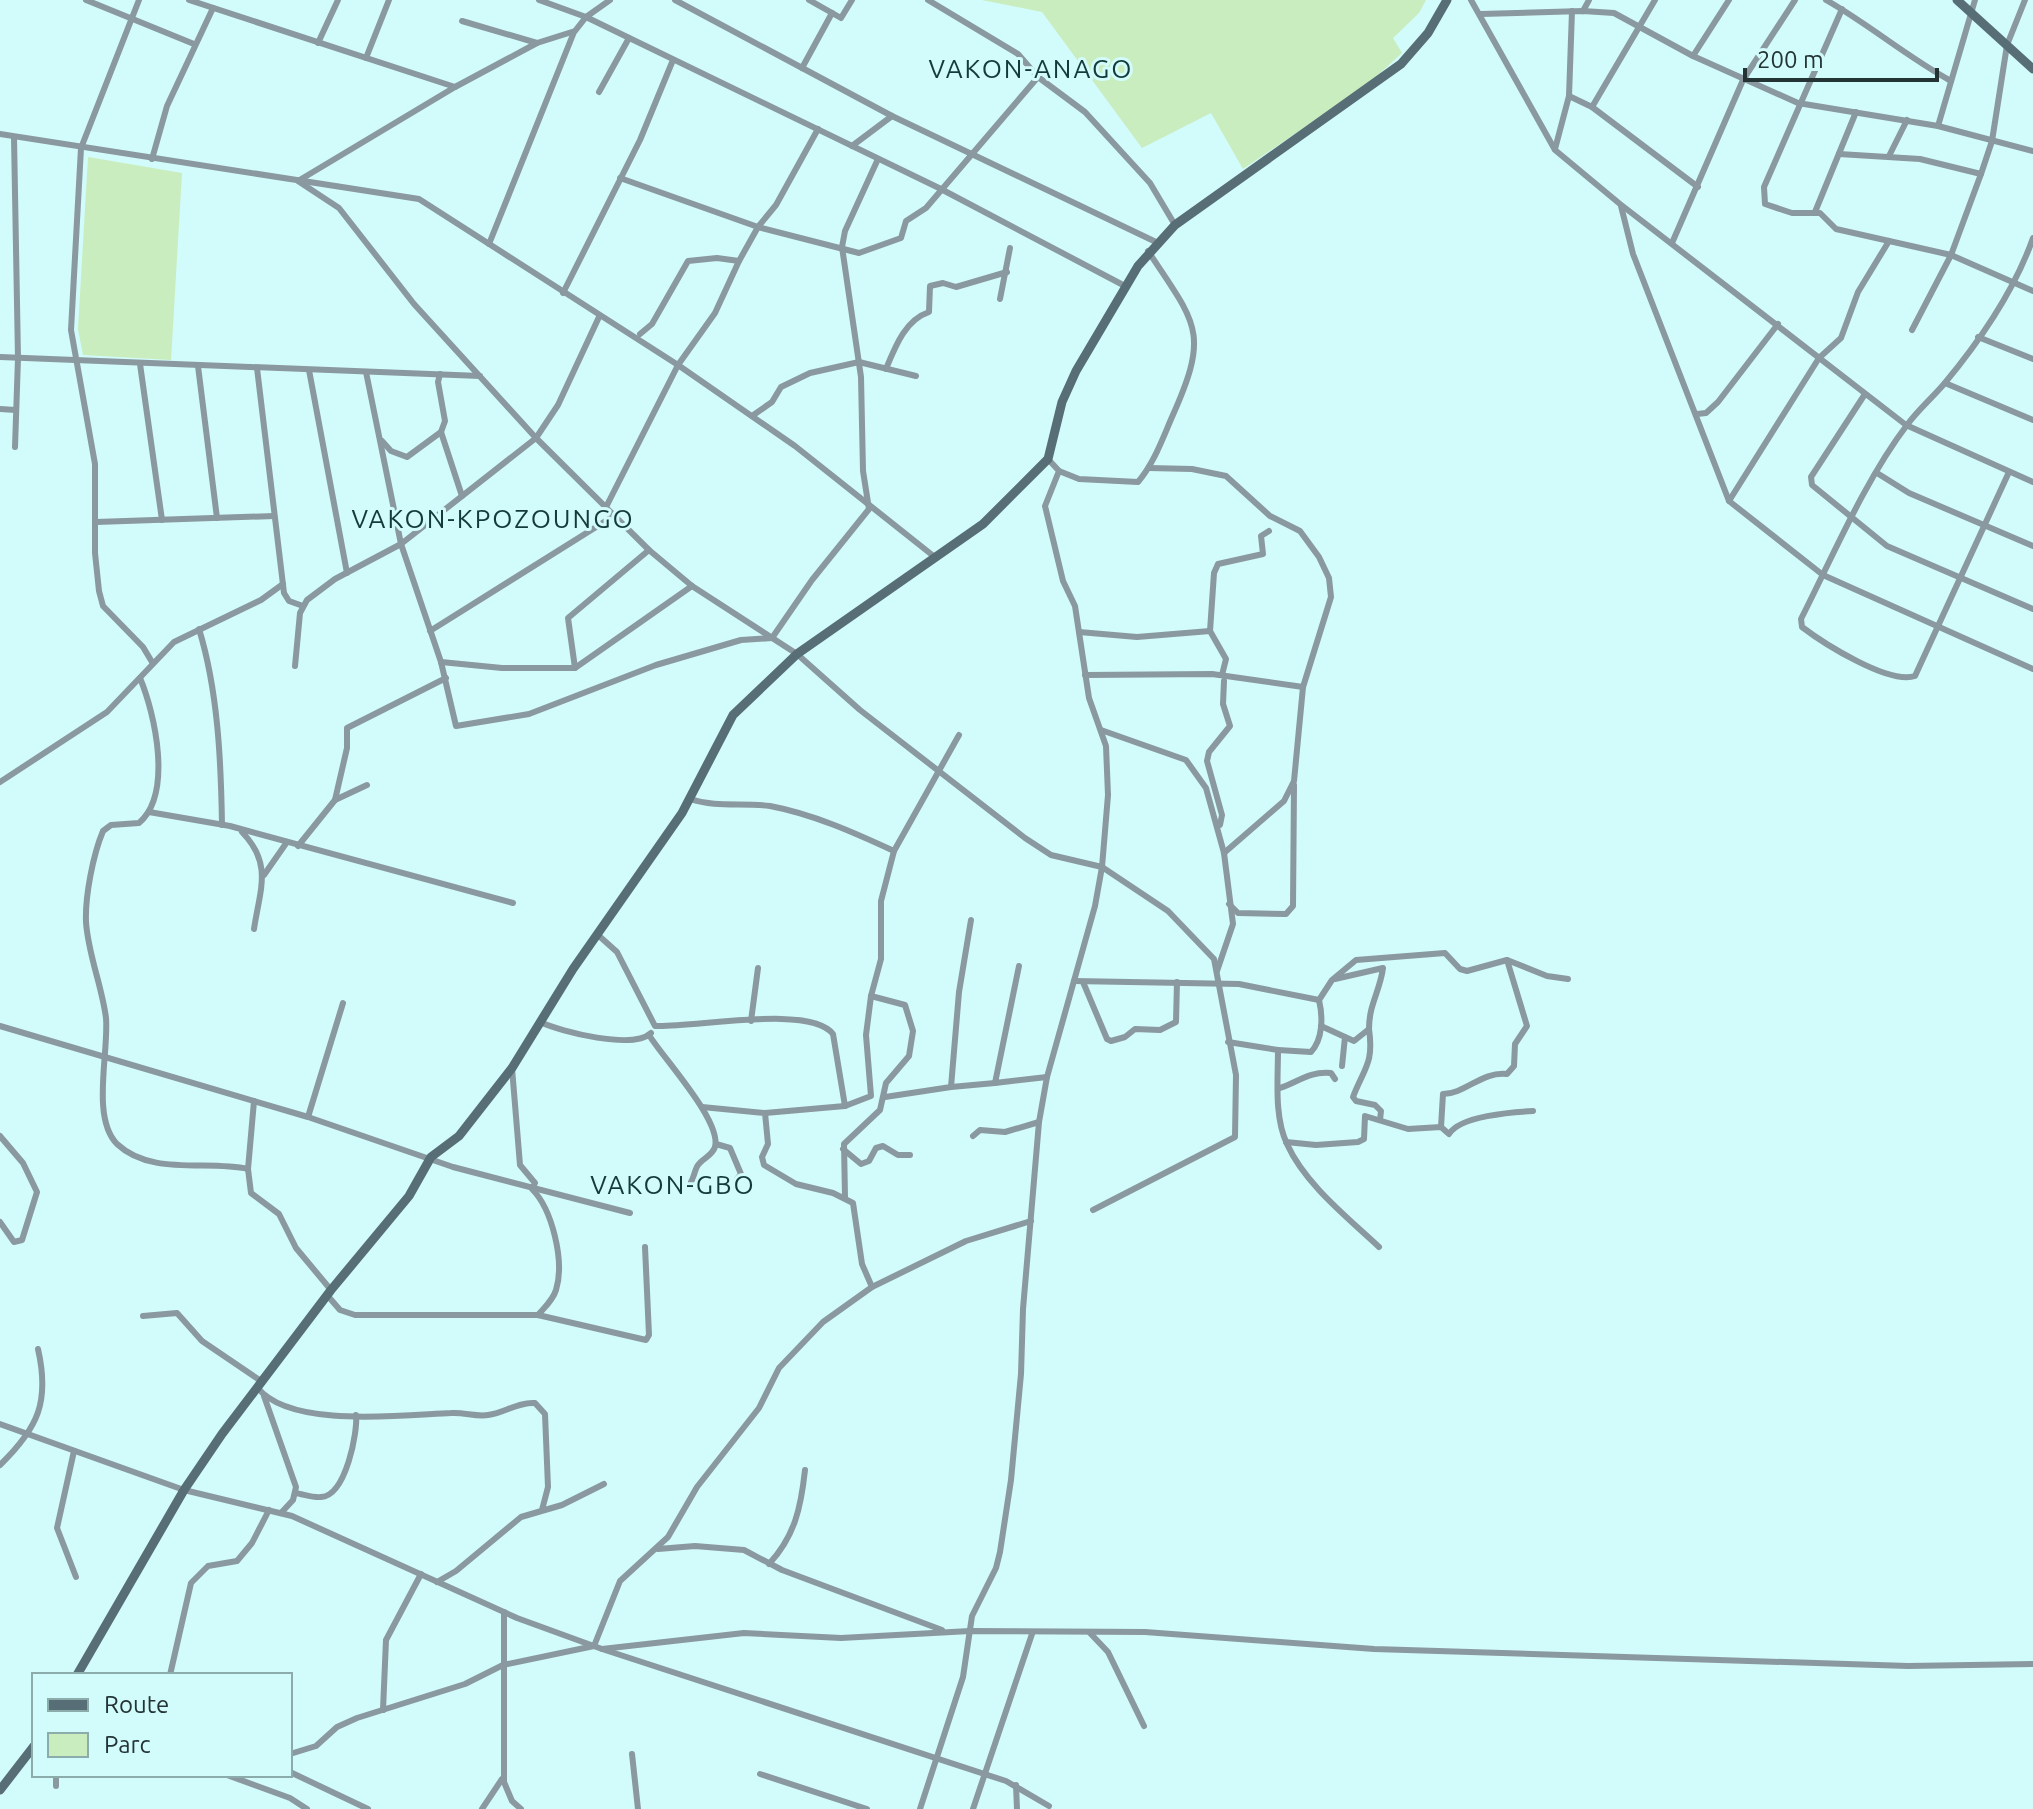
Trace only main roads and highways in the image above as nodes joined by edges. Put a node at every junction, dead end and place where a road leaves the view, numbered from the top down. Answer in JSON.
{"nodes":[{"id":1,"x":1447,"y":0,"type":"edge"},
{"id":2,"x":1957,"y":0,"type":"edge"},
{"id":3,"x":2033,"y":69,"type":"edge"},
{"id":4,"x":78,"y":1673,"type":"edge"},
{"id":5,"x":32,"y":1749,"type":"edge"},
{"id":6,"x":0,"y":1790,"type":"edge"}],
"edges":[{"from":1,"to":4,"type":"main road"},
{"from":2,"to":3,"type":"main road"},
{"from":5,"to":6,"type":"main road"}]}
